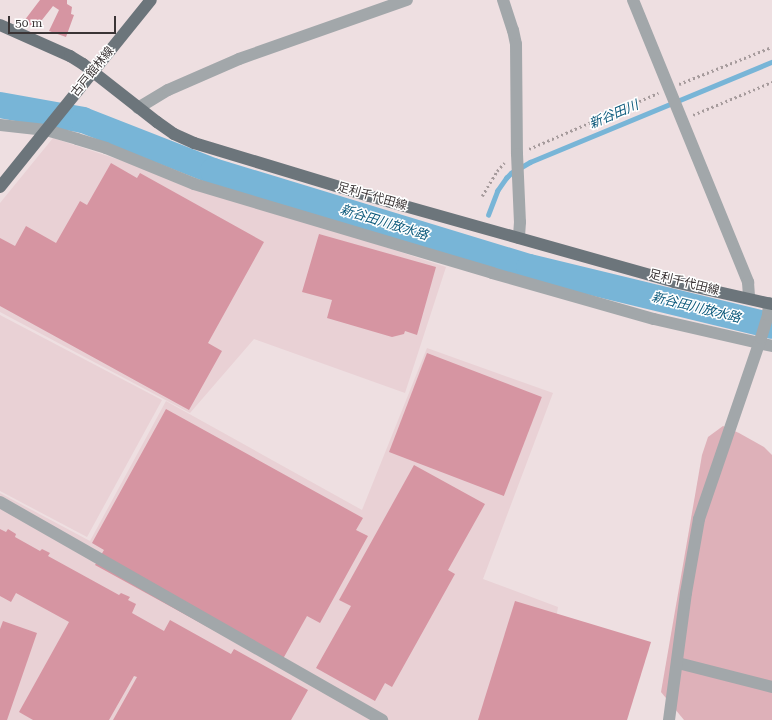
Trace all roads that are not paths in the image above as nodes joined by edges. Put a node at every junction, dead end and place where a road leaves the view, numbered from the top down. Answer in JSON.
{"nodes":[{"id":1,"x":151,"y":0,"type":"edge"},
{"id":2,"x":407,"y":0,"type":"edge"},
{"id":3,"x":503,"y":0,"type":"edge"},
{"id":4,"x":633,"y":0,"type":"edge"},
{"id":5,"x":0,"y":25,"type":"edge"},
{"id":6,"x":94,"y":72,"type":"junction"},
{"id":7,"x":138,"y":108,"type":"junction"},
{"id":8,"x":0,"y":125,"type":"edge"},
{"id":9,"x":47,"y":128,"type":"junction"},
{"id":10,"x":0,"y":187,"type":"edge"},
{"id":11,"x":519,"y":238,"type":"junction"},
{"id":12,"x":749,"y":298,"type":"junction"},
{"id":13,"x":771,"y":303,"type":"edge"},
{"id":14,"x":760,"y":340,"type":"junction"},
{"id":15,"x":772,"y":346,"type":"edge"},
{"id":16,"x":0,"y":502,"type":"edge"},
{"id":17,"x":678,"y":663,"type":"junction"},
{"id":18,"x":772,"y":687,"type":"edge"},
{"id":19,"x":382,"y":720,"type":"edge"},
{"id":20,"x":669,"y":720,"type":"edge"}],
"edges":[{"from":1,"to":6,"type":"main road","name":"古戸館林線"},
{"from":2,"to":7,"type":"street"},
{"from":3,"to":11,"type":"street"},
{"from":4,"to":12,"type":"street"},
{"from":5,"to":6,"type":"main road","name":"足利千代田線"},
{"from":6,"to":7,"type":"main road","name":"足利千代田線"},
{"from":6,"to":9,"type":"main road","name":"古戸館林線"},
{"from":7,"to":11,"type":"main road","name":"足利千代田線"},
{"from":8,"to":9,"type":"street"},
{"from":9,"to":10,"type":"main road"},
{"from":9,"to":14,"type":"street"},
{"from":11,"to":12,"type":"main road","name":"足利千代田線"},
{"from":12,"to":13,"type":"main road","name":"足利千代田線"},
{"from":13,"to":14,"type":"street"},
{"from":14,"to":15,"type":"street"},
{"from":14,"to":17,"type":"street"},
{"from":16,"to":19,"type":"street"},
{"from":17,"to":18,"type":"street"},
{"from":17,"to":20,"type":"street"}]}
